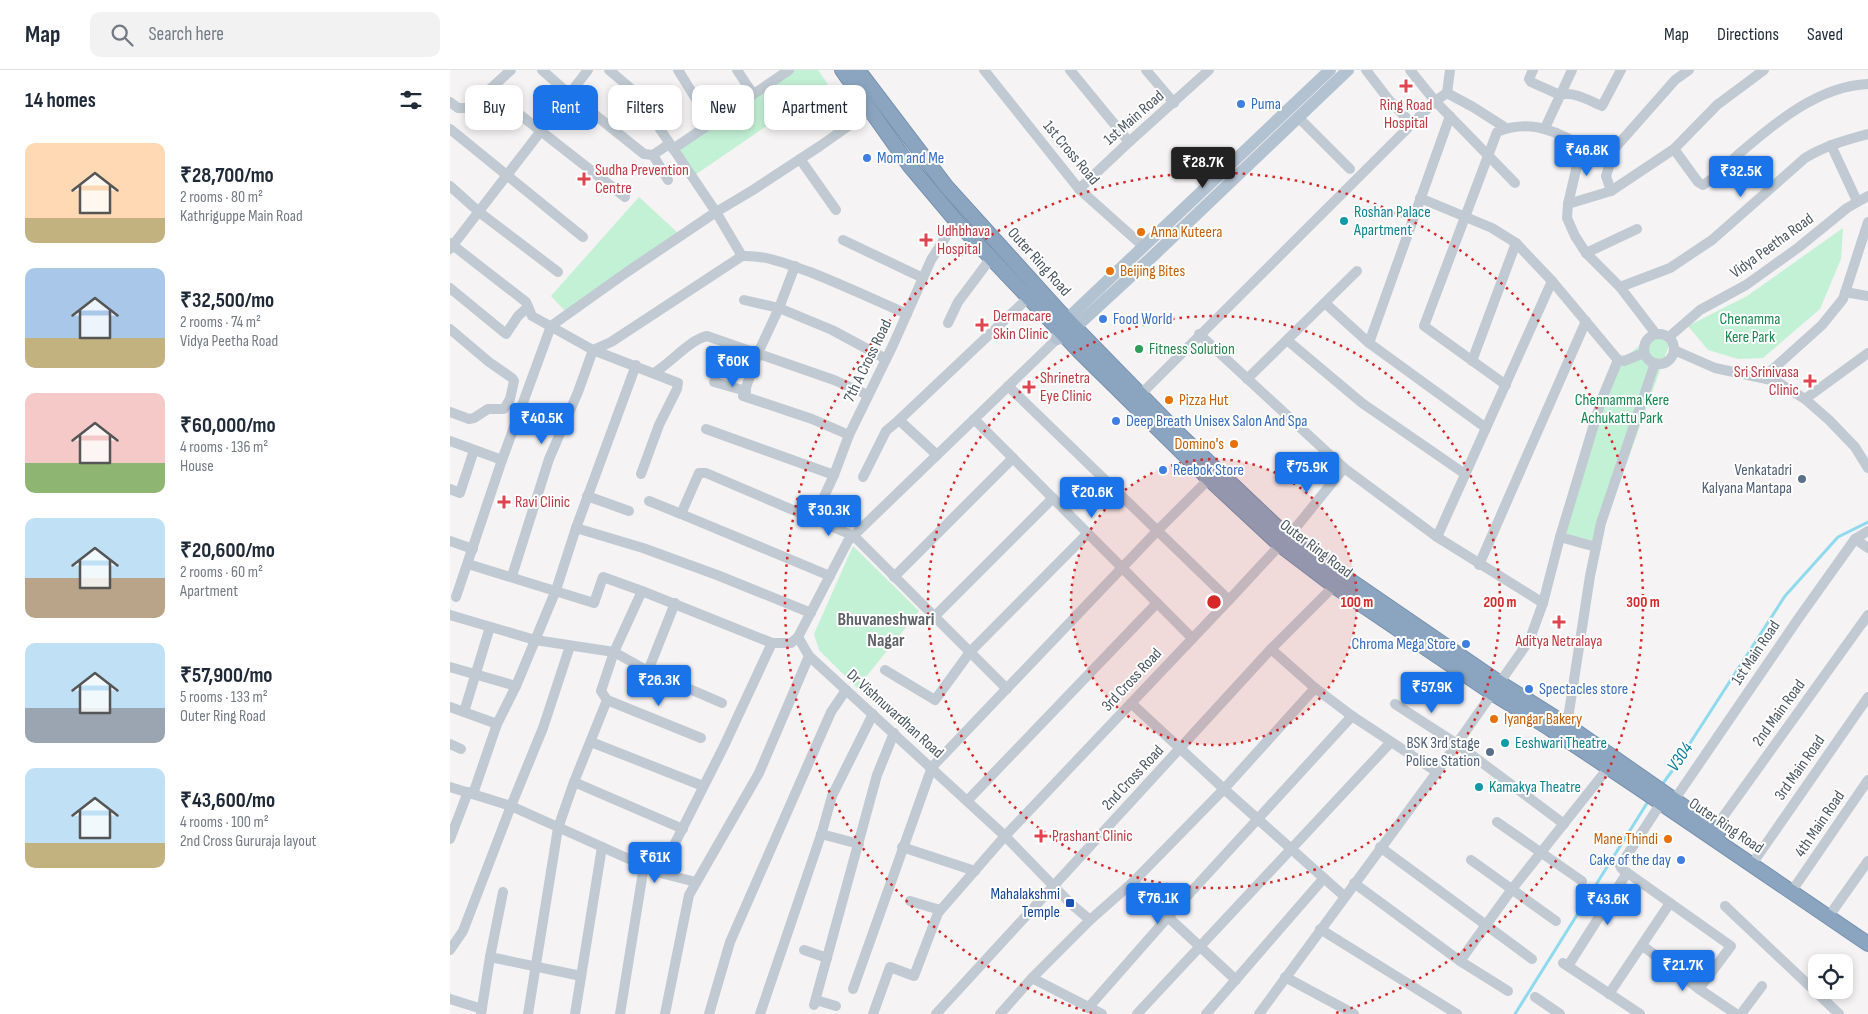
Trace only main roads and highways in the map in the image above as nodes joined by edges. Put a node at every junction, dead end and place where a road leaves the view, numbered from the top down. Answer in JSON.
{"nodes":[{"id":1,"x":842,"y":70,"type":"edge"},
{"id":2,"x":858,"y":70,"type":"edge"},
{"id":3,"x":1330,"y":70,"type":"edge"},
{"id":4,"x":1348,"y":70,"type":"edge"},
{"id":5,"x":1065,"y":330,"type":"junction"},
{"id":6,"x":1284,"y":540,"type":"junction"},
{"id":7,"x":1496,"y":688,"type":"junction"},
{"id":8,"x":1643,"y":784,"type":"junction"},
{"id":9,"x":1665,"y":799,"type":"junction"},
{"id":10,"x":1868,"y":933,"type":"edge"},
{"id":11,"x":1868,"y":944,"type":"edge"}],
"edges":[{"from":1,"to":5,"type":"highway","name":"Outer Ring Road"},
{"from":2,"to":5,"type":"highway","name":"Outer Ring Road"},
{"from":3,"to":5,"type":"main road"},
{"from":4,"to":5,"type":"main road"},
{"from":5,"to":6,"type":"highway","name":"Outer Ring Road"},
{"from":5,"to":6,"type":"highway","name":"Outer Ring Road"},
{"from":6,"to":7,"type":"highway","name":"Outer Ring Road"},
{"from":6,"to":7,"type":"highway","name":"Outer Ring Road"},
{"from":7,"to":8,"type":"highway","name":"Outer Ring Road"},
{"from":7,"to":8,"type":"highway","name":"Outer Ring Road"},
{"from":8,"to":9,"type":"highway","name":"Outer Ring Road"},
{"from":9,"to":10,"type":"highway","name":"Outer Ring Road"},
{"from":9,"to":11,"type":"highway","name":"Outer Ring Road"}]}
